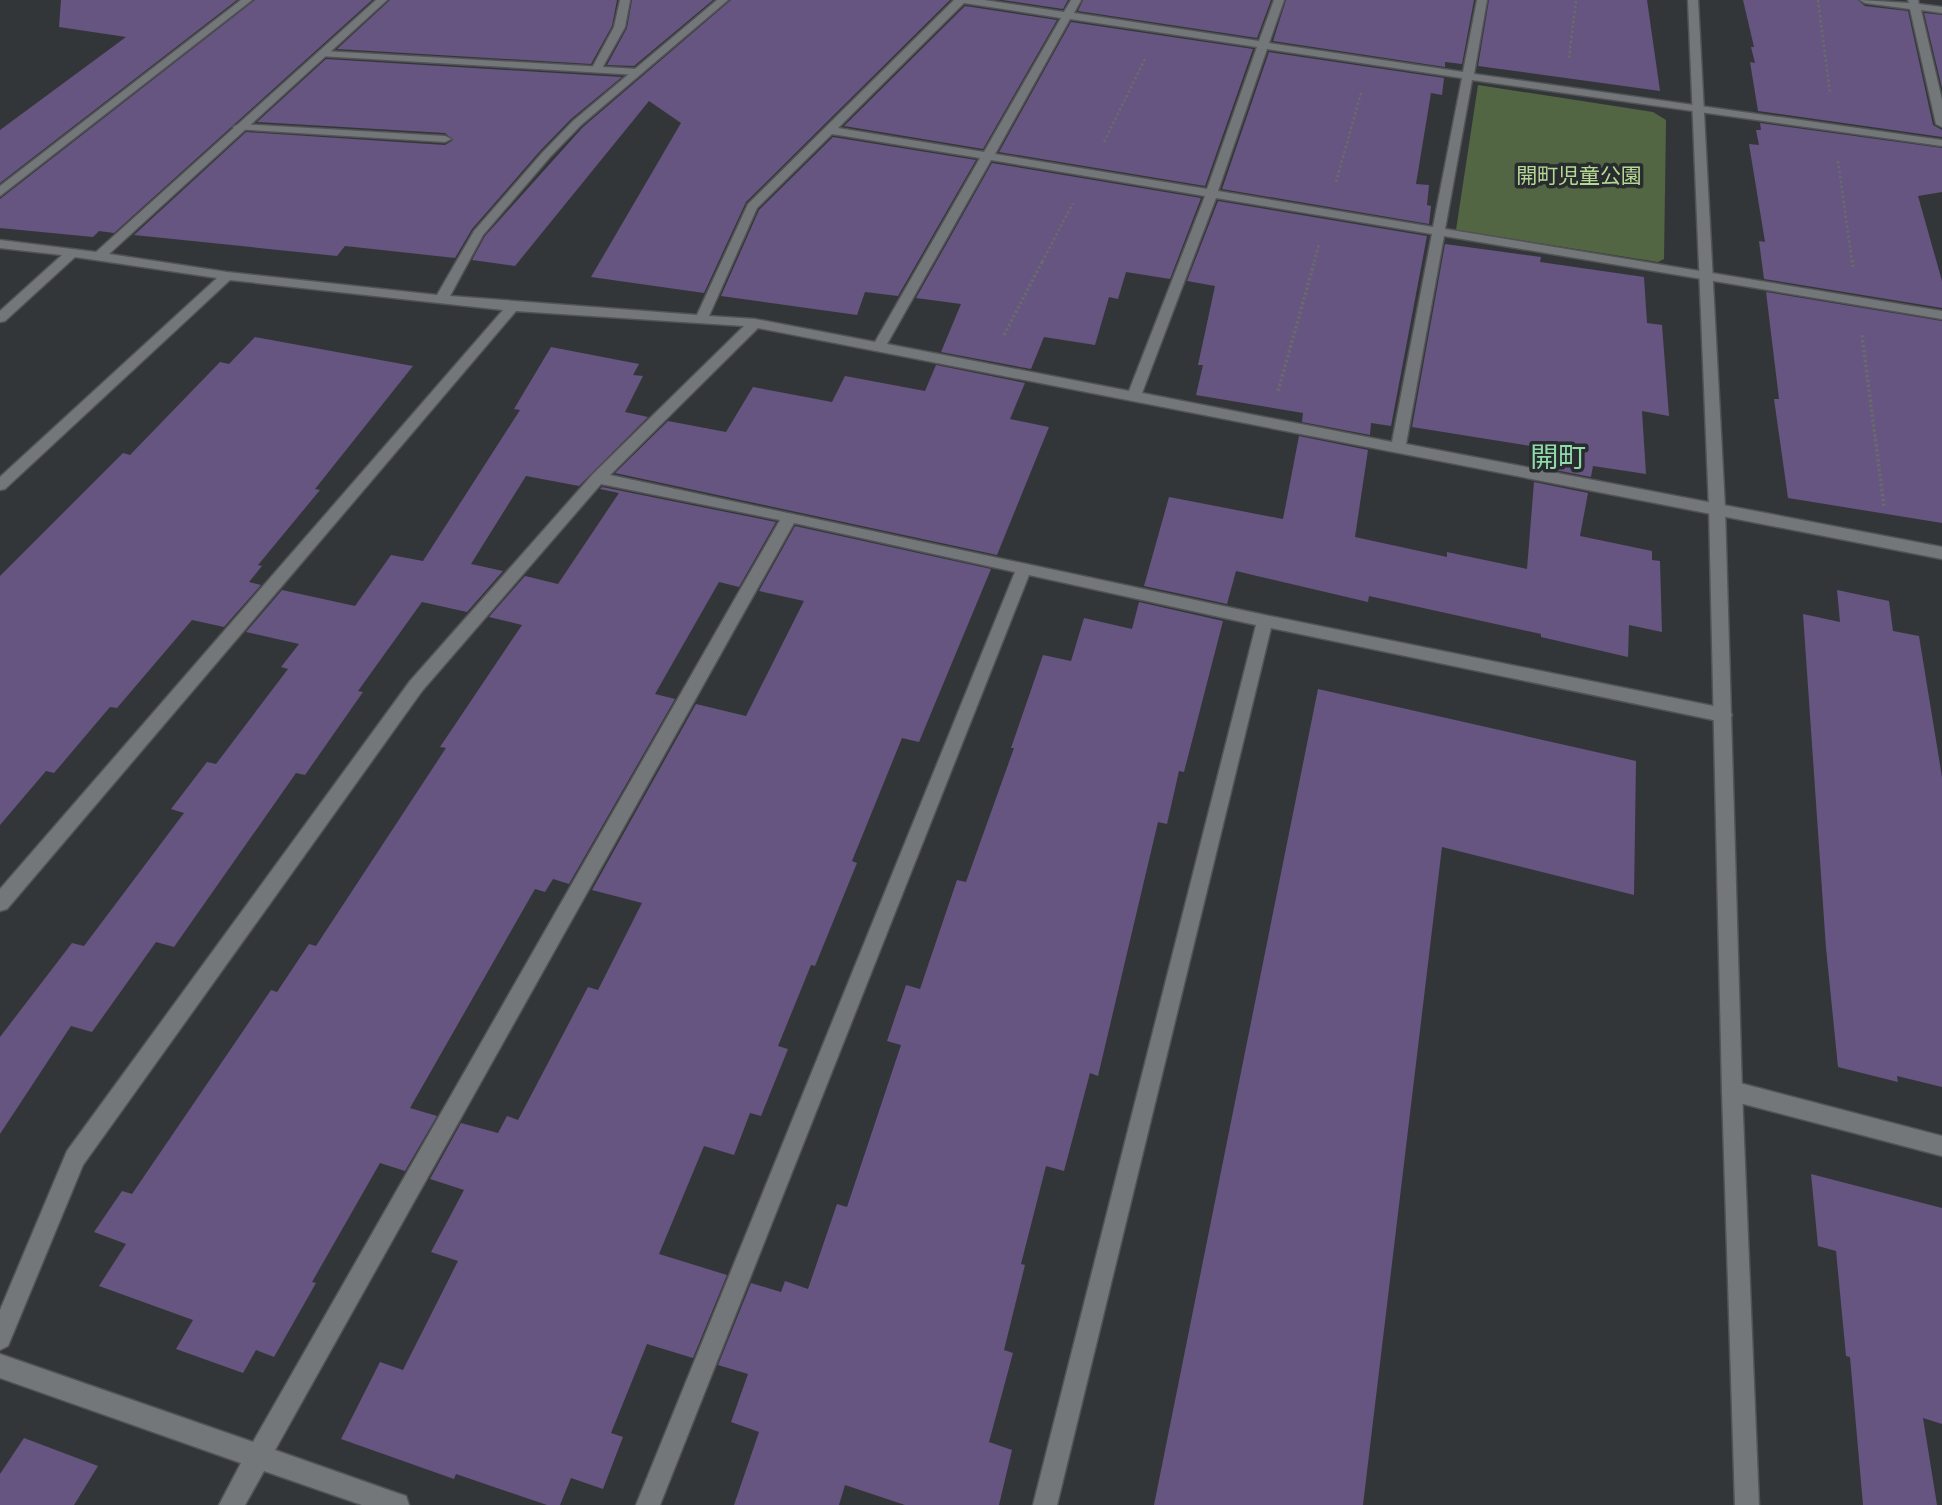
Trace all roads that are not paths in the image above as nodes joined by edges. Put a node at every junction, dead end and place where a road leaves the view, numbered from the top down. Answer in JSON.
{"nodes":[{"id":1,"x":247,"y":0,"type":"edge"},
{"id":2,"x":382,"y":0,"type":"edge"},
{"id":3,"x":625,"y":0,"type":"edge"},
{"id":4,"x":723,"y":0,"type":"edge"},
{"id":5,"x":962,"y":0,"type":"edge"},
{"id":6,"x":1076,"y":0,"type":"edge"},
{"id":7,"x":1279,"y":0,"type":"edge"},
{"id":8,"x":1482,"y":0,"type":"edge"},
{"id":9,"x":1693,"y":0,"type":"edge"},
{"id":10,"x":1865,"y":0,"type":"edge"},
{"id":11,"x":982,"y":1,"type":"edge"},
{"id":12,"x":1913,"y":3,"type":"edge"},
{"id":13,"x":1942,"y":10,"type":"edge"},
{"id":14,"x":1067,"y":17,"type":"junction"},
{"id":15,"x":1264,"y":46,"type":"junction"},
{"id":16,"x":324,"y":54,"type":"junction"},
{"id":17,"x":597,"y":68,"type":"junction"},
{"id":18,"x":638,"y":72,"type":"junction"},
{"id":19,"x":1468,"y":76,"type":"junction"},
{"id":20,"x":1699,"y":110,"type":"junction"},
{"id":21,"x":1942,"y":124,"type":"edge"},
{"id":22,"x":239,"y":127,"type":"junction"},
{"id":23,"x":831,"y":130,"type":"junction"},
{"id":24,"x":445,"y":139,"type":"dead end"},
{"id":25,"x":1942,"y":143,"type":"edge"},
{"id":26,"x":987,"y":157,"type":"junction"},
{"id":27,"x":0,"y":192,"type":"edge"},
{"id":28,"x":1211,"y":195,"type":"junction"},
{"id":29,"x":1438,"y":232,"type":"junction"},
{"id":30,"x":0,"y":244,"type":"edge"},
{"id":31,"x":71,"y":254,"type":"junction"},
{"id":32,"x":99,"y":256,"type":"junction"},
{"id":33,"x":228,"y":276,"type":"junction"},
{"id":34,"x":1706,"y":276,"type":"junction"},
{"id":35,"x":442,"y":298,"type":"junction"},
{"id":36,"x":513,"y":307,"type":"junction"},
{"id":37,"x":1942,"y":315,"type":"edge"},
{"id":38,"x":0,"y":318,"type":"edge"},
{"id":39,"x":701,"y":320,"type":"junction"},
{"id":40,"x":755,"y":323,"type":"junction"},
{"id":41,"x":879,"y":347,"type":"junction"},
{"id":42,"x":1133,"y":396,"type":"junction"},
{"id":43,"x":1398,"y":447,"type":"junction"},
{"id":44,"x":598,"y":478,"type":"junction"},
{"id":45,"x":0,"y":485,"type":"edge"},
{"id":46,"x":1717,"y":508,"type":"junction"},
{"id":47,"x":790,"y":517,"type":"junction"},
{"id":48,"x":1942,"y":553,"type":"edge"},
{"id":49,"x":1024,"y":568,"type":"junction"},
{"id":50,"x":1265,"y":621,"type":"junction"},
{"id":51,"x":1723,"y":715,"type":"junction"},
{"id":52,"x":0,"y":904,"type":"edge"},
{"id":53,"x":1732,"y":1091,"type":"junction"},
{"id":54,"x":1942,"y":1146,"type":"edge"},
{"id":55,"x":0,"y":1338,"type":"edge"},
{"id":56,"x":0,"y":1366,"type":"edge"},
{"id":57,"x":258,"y":1455,"type":"junction"},
{"id":58,"x":231,"y":1505,"type":"edge"},
{"id":59,"x":397,"y":1505,"type":"edge"},
{"id":60,"x":648,"y":1505,"type":"edge"},
{"id":61,"x":1045,"y":1505,"type":"edge"},
{"id":62,"x":1747,"y":1505,"type":"edge"}],
"edges":[{"from":1,"to":27,"type":"street"},
{"from":2,"to":16,"type":"street"},
{"from":3,"to":17,"type":"street"},
{"from":4,"to":18,"type":"street"},
{"from":5,"to":11,"type":"street"},
{"from":5,"to":23,"type":"street"},
{"from":6,"to":14,"type":"street"},
{"from":7,"to":15,"type":"street"},
{"from":8,"to":19,"type":"street"},
{"from":9,"to":20,"type":"street"},
{"from":10,"to":12,"type":"street"},
{"from":11,"to":14,"type":"street"},
{"from":12,"to":13,"type":"street"},
{"from":12,"to":21,"type":"street"},
{"from":14,"to":15,"type":"street"},
{"from":14,"to":26,"type":"street"},
{"from":15,"to":19,"type":"street"},
{"from":15,"to":28,"type":"street"},
{"from":16,"to":17,"type":"street"},
{"from":16,"to":22,"type":"street"},
{"from":17,"to":18,"type":"street"},
{"from":18,"to":35,"type":"street"},
{"from":19,"to":20,"type":"street"},
{"from":19,"to":29,"type":"street"},
{"from":20,"to":25,"type":"street"},
{"from":20,"to":34,"type":"street"},
{"from":22,"to":24,"type":"street"},
{"from":22,"to":32,"type":"street"},
{"from":23,"to":26,"type":"street"},
{"from":23,"to":39,"type":"street"},
{"from":26,"to":28,"type":"street"},
{"from":26,"to":41,"type":"street"},
{"from":28,"to":29,"type":"street"},
{"from":28,"to":42,"type":"street"},
{"from":29,"to":34,"type":"street"},
{"from":29,"to":43,"type":"street"},
{"from":30,"to":31,"type":"street"},
{"from":31,"to":32,"type":"street"},
{"from":31,"to":38,"type":"street"},
{"from":32,"to":33,"type":"street"},
{"from":33,"to":35,"type":"street"},
{"from":33,"to":45,"type":"street"},
{"from":34,"to":37,"type":"street"},
{"from":34,"to":46,"type":"street"},
{"from":35,"to":36,"type":"street"},
{"from":36,"to":39,"type":"street"},
{"from":36,"to":52,"type":"street"},
{"from":39,"to":40,"type":"street"},
{"from":40,"to":41,"type":"street"},
{"from":40,"to":44,"type":"street"},
{"from":41,"to":42,"type":"street"},
{"from":42,"to":43,"type":"street"},
{"from":43,"to":46,"type":"street"},
{"from":44,"to":47,"type":"street"},
{"from":44,"to":55,"type":"street"},
{"from":46,"to":48,"type":"street"},
{"from":46,"to":51,"type":"street"},
{"from":47,"to":49,"type":"street"},
{"from":47,"to":57,"type":"street"},
{"from":49,"to":50,"type":"street"},
{"from":49,"to":60,"type":"street"},
{"from":50,"to":51,"type":"street"},
{"from":50,"to":61,"type":"street"},
{"from":51,"to":53,"type":"street"},
{"from":53,"to":54,"type":"street"},
{"from":53,"to":62,"type":"street"},
{"from":56,"to":57,"type":"street"},
{"from":57,"to":58,"type":"street"},
{"from":57,"to":59,"type":"street"}]}
